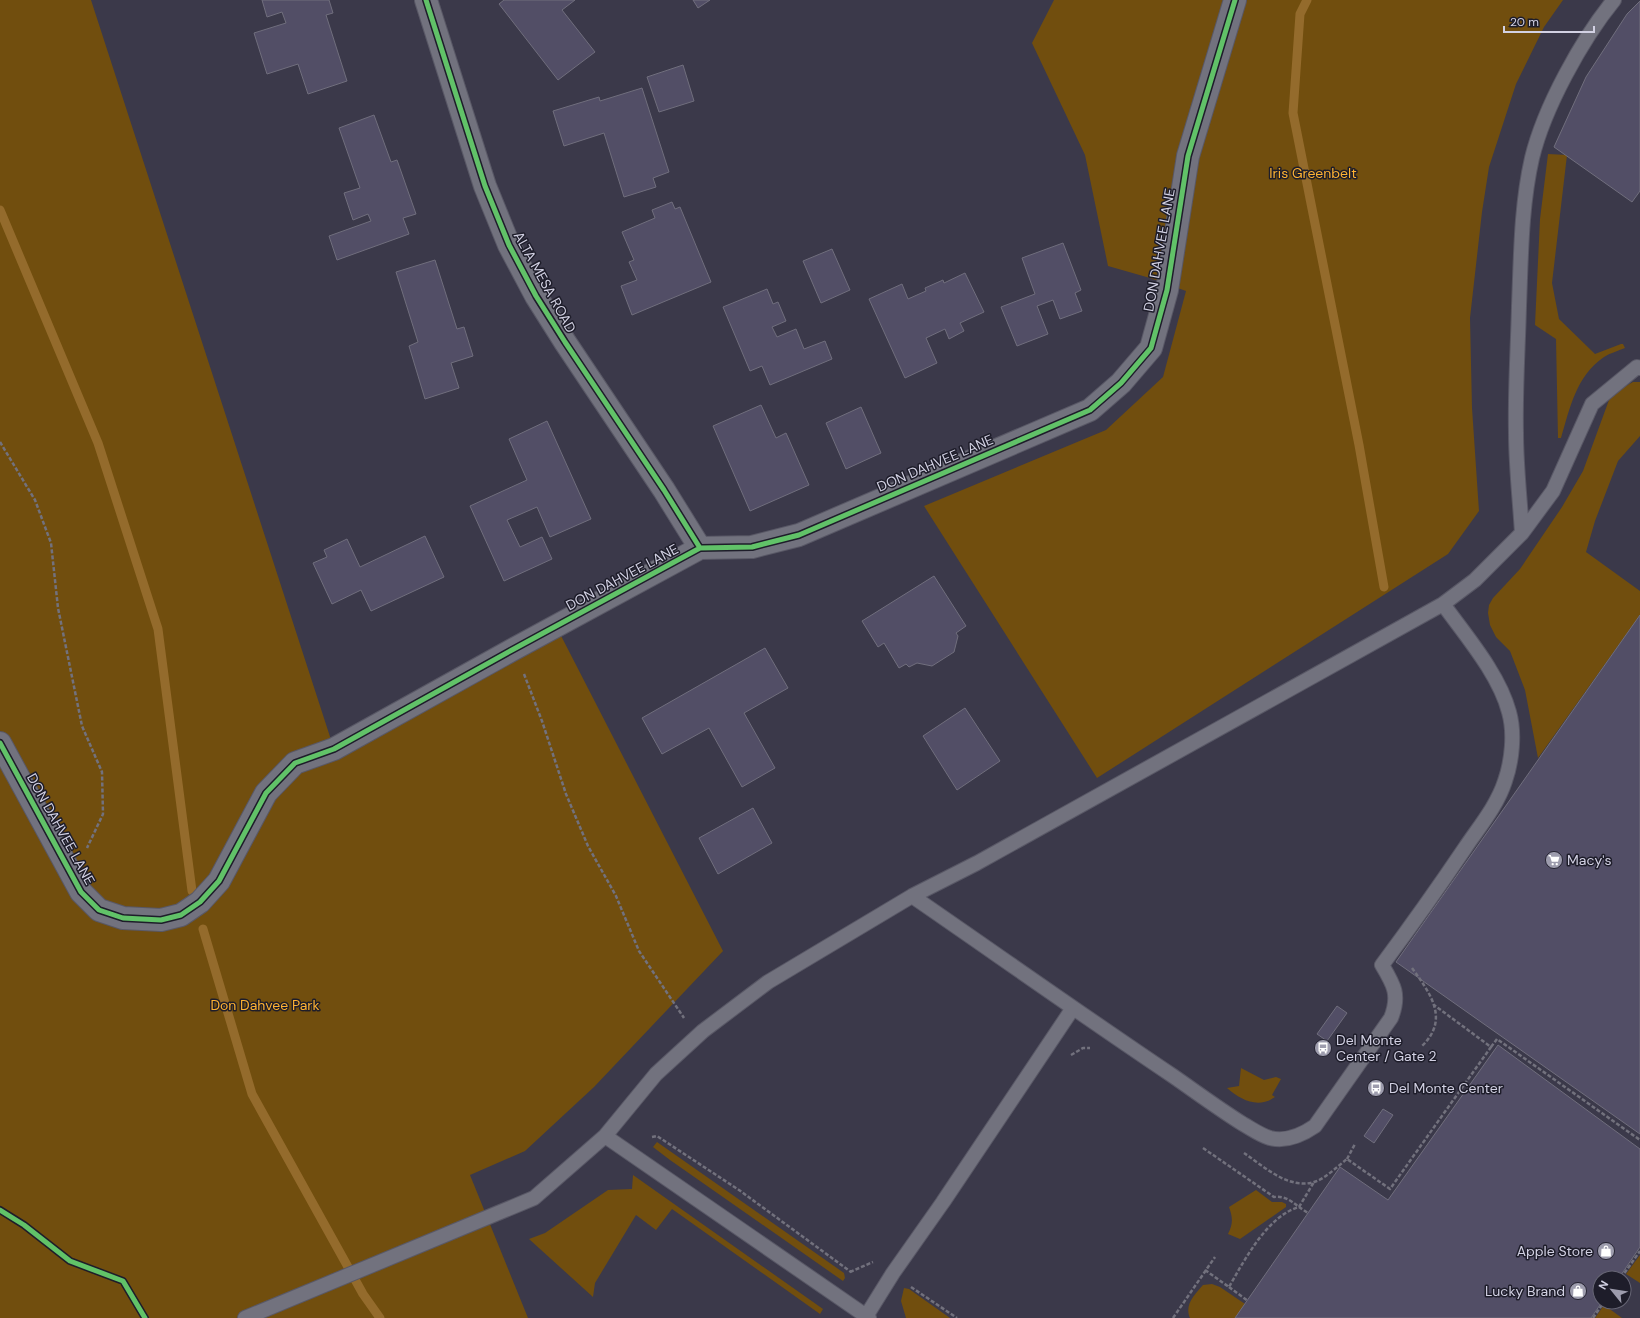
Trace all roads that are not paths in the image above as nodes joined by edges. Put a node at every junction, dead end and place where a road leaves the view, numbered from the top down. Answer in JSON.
{"nodes":[{"id":1,"x":426,"y":0,"type":"edge"},
{"id":2,"x":1235,"y":0,"type":"edge"},
{"id":3,"x":1614,"y":0,"type":"edge"},
{"id":4,"x":1640,"y":368,"type":"edge"},
{"id":5,"x":1522,"y":533,"type":"junction"},
{"id":6,"x":700,"y":548,"type":"junction"},
{"id":7,"x":1443,"y":604,"type":"junction"},
{"id":8,"x":0,"y":743,"type":"edge"},
{"id":9,"x":912,"y":896,"type":"junction"},
{"id":10,"x":1073,"y":1008,"type":"junction"},
{"id":11,"x":605,"y":1136,"type":"junction"},
{"id":12,"x":867,"y":1317,"type":"edge"},
{"id":13,"x":245,"y":1318,"type":"edge"}],
"edges":[{"from":1,"to":6,"type":"street","name":"ALTA MESA ROAD"},
{"from":2,"to":6,"type":"street","name":"DON DAHVEE LANE"},
{"from":3,"to":5,"type":"lane"},
{"from":4,"to":5,"type":"lane"},
{"from":5,"to":7,"type":"lane"},
{"from":6,"to":8,"type":"street","name":"DON DAHVEE LANE"},
{"from":7,"to":9,"type":"lane"},
{"from":7,"to":10,"type":"lane"},
{"from":9,"to":10,"type":"lane"},
{"from":9,"to":11,"type":"lane"},
{"from":10,"to":12,"type":"lane"},
{"from":11,"to":12,"type":"lane"},
{"from":11,"to":13,"type":"lane"}]}
